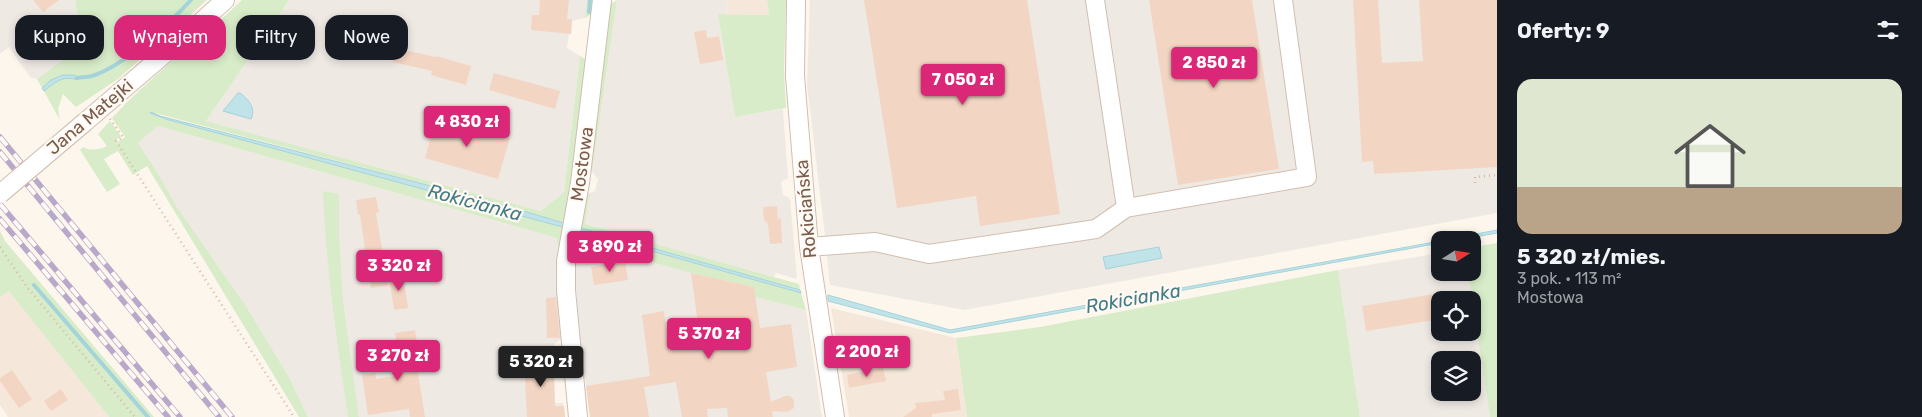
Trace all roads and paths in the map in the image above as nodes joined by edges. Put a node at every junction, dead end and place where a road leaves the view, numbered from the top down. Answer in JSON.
{"nodes":[{"id":1,"x":225,"y":0,"type":"edge"},
{"id":2,"x":602,"y":0,"type":"edge"},
{"id":3,"x":796,"y":0,"type":"edge"},
{"id":4,"x":1095,"y":0,"type":"edge"},
{"id":5,"x":1283,"y":0,"type":"edge"},
{"id":6,"x":108,"y":116,"type":"dead end"},
{"id":7,"x":1497,"y":176,"type":"edge"},
{"id":8,"x":1475,"y":183,"type":"dead end"},
{"id":9,"x":0,"y":194,"type":"edge"},
{"id":10,"x":1126,"y":208,"type":"junction"},
{"id":11,"x":0,"y":247,"type":"edge"},
{"id":12,"x":809,"y":247,"type":"junction"},
{"id":13,"x":134,"y":417,"type":"edge"},
{"id":14,"x":294,"y":417,"type":"edge"},
{"id":15,"x":578,"y":417,"type":"edge"},
{"id":16,"x":834,"y":417,"type":"edge"}],
"edges":[{"from":1,"to":9,"type":"street","name":"Jana Matejki","bridge":true},
{"from":2,"to":15,"type":"street","name":"Mostowa"},
{"from":3,"to":12,"type":"street","name":"Rokiciańska"},
{"from":4,"to":10,"type":"street"},
{"from":5,"to":10,"type":"street"},
{"from":6,"to":14,"type":"path"},
{"from":7,"to":8,"type":"path"},
{"from":10,"to":12,"type":"street"},
{"from":11,"to":13,"type":"path"},
{"from":12,"to":16,"type":"street","name":"Rokiciańska"}]}
